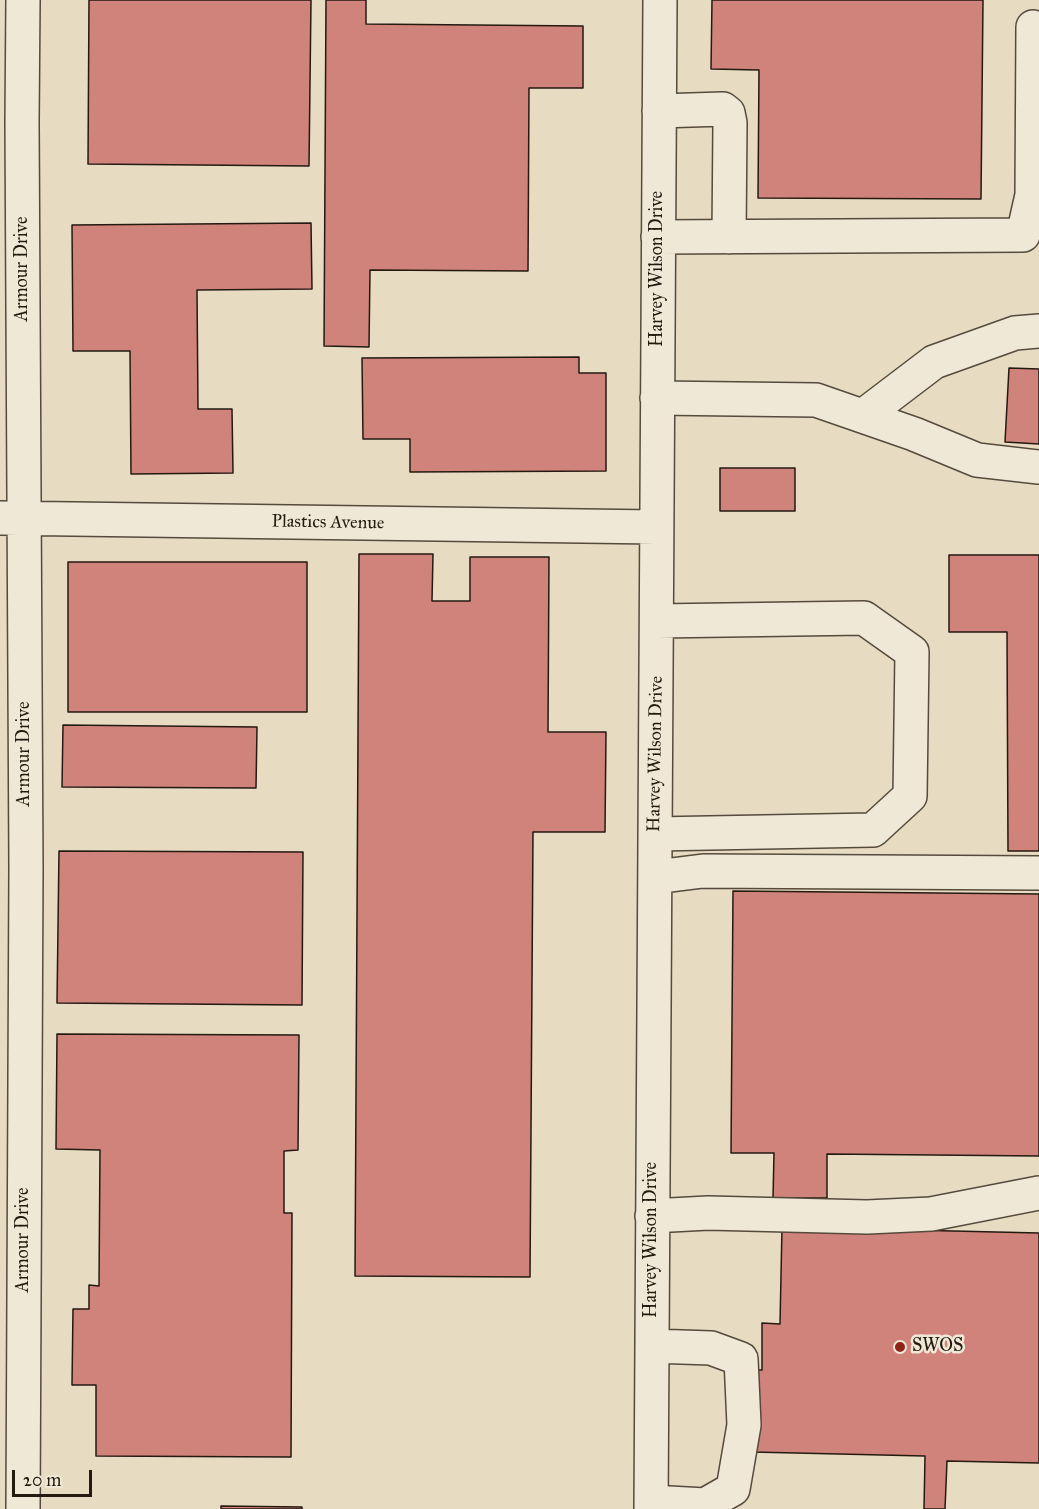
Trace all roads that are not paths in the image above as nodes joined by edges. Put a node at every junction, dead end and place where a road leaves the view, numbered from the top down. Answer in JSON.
{"nodes":[{"id":1,"x":23,"y":0,"type":"edge"},
{"id":2,"x":660,"y":0,"type":"edge"},
{"id":3,"x":1033,"y":27,"type":"dead end"},
{"id":4,"x":659,"y":111,"type":"junction"},
{"id":5,"x":11,"y":122,"type":"edge"},
{"id":6,"x":658,"y":237,"type":"junction"},
{"id":7,"x":729,"y":237,"type":"junction"},
{"id":8,"x":1039,"y":331,"type":"edge"},
{"id":9,"x":657,"y":398,"type":"junction"},
{"id":10,"x":863,"y":416,"type":"junction"},
{"id":11,"x":1039,"y":467,"type":"edge"},
{"id":12,"x":12,"y":518,"type":"edge"},
{"id":13,"x":656,"y":527,"type":"junction"},
{"id":14,"x":657,"y":621,"type":"junction"},
{"id":15,"x":656,"y":834,"type":"junction"},
{"id":16,"x":1039,"y":873,"type":"edge"},
{"id":17,"x":655,"y":877,"type":"junction"},
{"id":18,"x":1039,"y":1193,"type":"edge"},
{"id":19,"x":652,"y":1216,"type":"junction"},
{"id":20,"x":652,"y":1346,"type":"junction"},
{"id":21,"x":651,"y":1506,"type":"edge"},
{"id":22,"x":23,"y":1509,"type":"edge"}],
"edges":[{"from":1,"to":5,"type":"street","name":"Armour Drive"},
{"from":2,"to":4,"type":"street","name":"Harvey Wilson Drive"},
{"from":3,"to":7,"type":"street"},
{"from":4,"to":6,"type":"street","name":"Harvey Wilson Drive"},
{"from":4,"to":7,"type":"street"},
{"from":5,"to":12,"type":"street","name":"Armour Drive"},
{"from":6,"to":7,"type":"street"},
{"from":6,"to":9,"type":"street","name":"Harvey Wilson Drive"},
{"from":8,"to":10,"type":"street"},
{"from":9,"to":10,"type":"street"},
{"from":9,"to":13,"type":"street","name":"Harvey Wilson Drive"},
{"from":10,"to":11,"type":"street"},
{"from":12,"to":13,"type":"street","name":"Plastics Avenue"},
{"from":12,"to":22,"type":"street","name":"Armour Drive"},
{"from":13,"to":14,"type":"street","name":"Harvey Wilson Drive"},
{"from":14,"to":15,"type":"street","name":"Harvey Wilson Drive"},
{"from":14,"to":15,"type":"street"},
{"from":15,"to":17,"type":"street","name":"Harvey Wilson Drive"},
{"from":16,"to":17,"type":"street"},
{"from":17,"to":19,"type":"street","name":"Harvey Wilson Drive"},
{"from":18,"to":19,"type":"street"},
{"from":19,"to":20,"type":"street","name":"Harvey Wilson Drive"},
{"from":20,"to":21,"type":"street","name":"Harvey Wilson Drive"},
{"from":20,"to":21,"type":"street"}]}
